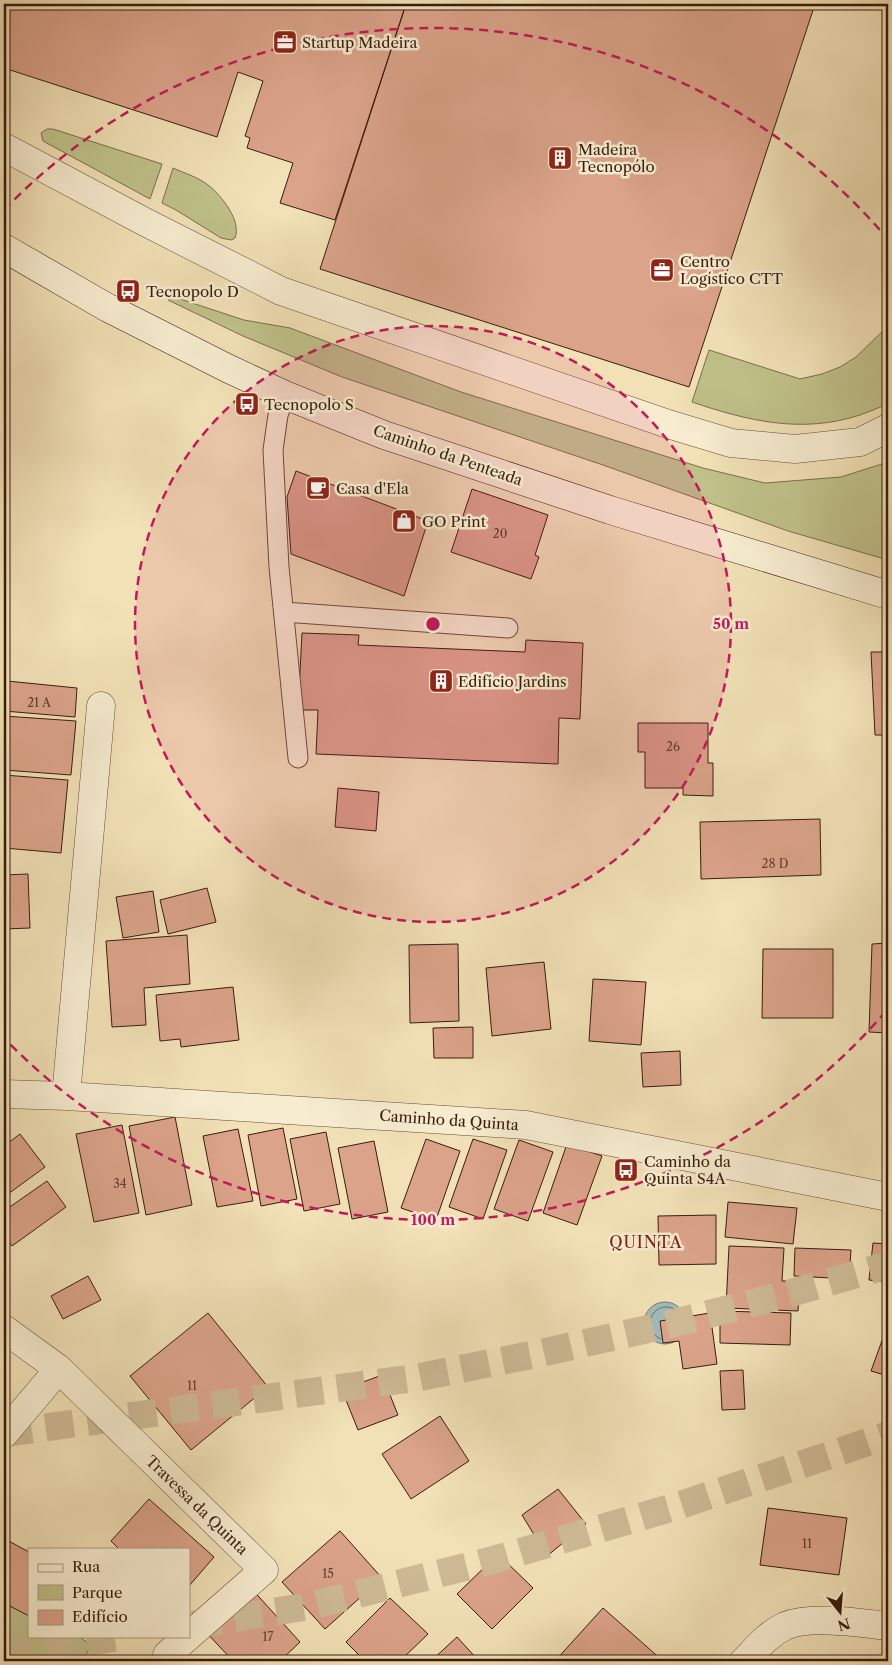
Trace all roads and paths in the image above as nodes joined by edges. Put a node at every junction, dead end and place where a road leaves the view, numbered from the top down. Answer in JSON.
{"nodes":[{"id":1,"x":4,"y":147,"type":"edge"},
{"id":2,"x":4,"y":248,"type":"edge"},
{"id":3,"x":285,"y":395,"type":"junction"},
{"id":4,"x":888,"y":428,"type":"edge"},
{"id":5,"x":888,"y":595,"type":"edge"},
{"id":6,"x":284,"y":612,"type":"junction"},
{"id":7,"x":508,"y":628,"type":"dead end"},
{"id":8,"x":102,"y":706,"type":"dead end"},
{"id":9,"x":298,"y":758,"type":"dead end"},
{"id":10,"x":4,"y":1094,"type":"edge"},
{"id":11,"x":66,"y":1096,"type":"junction"},
{"id":12,"x":888,"y":1197,"type":"edge"},
{"id":13,"x":4,"y":1329,"type":"edge"},
{"id":14,"x":59,"y":1369,"type":"junction"},
{"id":15,"x":4,"y":1434,"type":"edge"},
{"id":16,"x":888,"y":1626,"type":"edge"},
{"id":17,"x":190,"y":1635,"type":"edge"},
{"id":18,"x":186,"y":1638,"type":"edge"},
{"id":19,"x":167,"y":1655,"type":"dead end"},
{"id":20,"x":744,"y":1661,"type":"edge"}],
"edges":[{"from":1,"to":4,"type":"street"},
{"from":2,"to":3,"type":"street","name":"Caminho da Penteada"},
{"from":3,"to":5,"type":"street","name":"Caminho da Penteada"},
{"from":3,"to":6,"type":"lane"},
{"from":6,"to":7,"type":"lane"},
{"from":6,"to":9,"type":"lane"},
{"from":8,"to":11,"type":"street"},
{"from":10,"to":11,"type":"street","name":"Caminho da Quinta"},
{"from":11,"to":12,"type":"street","name":"Caminho da Quinta"},
{"from":13,"to":14,"type":"street","name":"Travessa da Quinta"},
{"from":14,"to":15,"type":"street"},
{"from":14,"to":17,"type":"street","name":"Travessa da Quinta"},
{"from":16,"to":20,"type":"street"},
{"from":18,"to":19,"type":"street","name":"Travessa da Quinta"}]}
